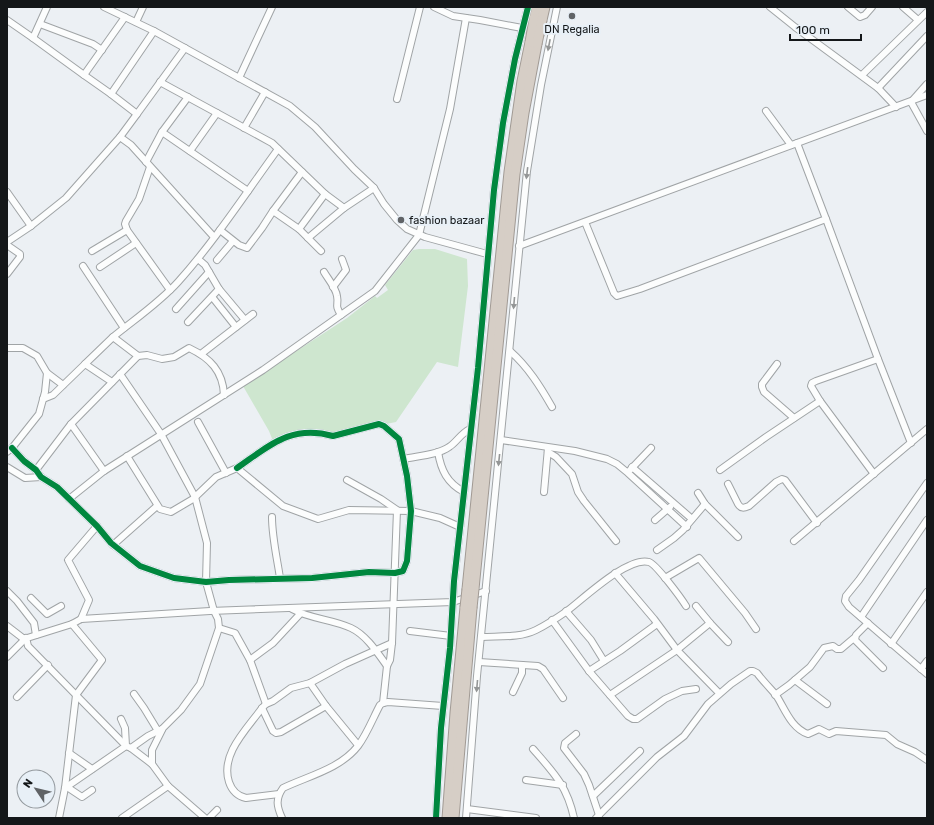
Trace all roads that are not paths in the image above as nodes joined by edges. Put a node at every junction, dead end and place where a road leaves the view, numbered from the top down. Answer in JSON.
{"nodes":[{"id":1,"x":48,"y":7,"type":"edge"},
{"id":2,"x":104,"y":7,"type":"edge"},
{"id":3,"x":143,"y":7,"type":"edge"},
{"id":4,"x":272,"y":7,"type":"edge"},
{"id":5,"x":420,"y":7,"type":"edge"},
{"id":6,"x":434,"y":7,"type":"edge"},
{"id":7,"x":528,"y":7,"type":"edge"},
{"id":8,"x":537,"y":7,"type":"edge"},
{"id":9,"x":545,"y":7,"type":"edge"},
{"id":10,"x":557,"y":7,"type":"edge"},
{"id":11,"x":770,"y":7,"type":"edge"},
{"id":12,"x":783,"y":7,"type":"edge"},
{"id":13,"x":848,"y":7,"type":"edge"},
{"id":14,"x":872,"y":7,"type":"edge"},
{"id":15,"x":903,"y":7,"type":"edge"},
{"id":16,"x":927,"y":12,"type":"edge"},
{"id":17,"x":778,"y":13,"type":"junction"},
{"id":18,"x":126,"y":17,"type":"junction"},
{"id":19,"x":466,"y":18,"type":"junction"},
{"id":20,"x":538,"y":19,"type":"junction"},
{"id":21,"x":7,"y":20,"type":"edge"},
{"id":22,"x":918,"y":20,"type":"junction"},
{"id":23,"x":136,"y":22,"type":"junction"},
{"id":24,"x":40,"y":24,"type":"junction"},
{"id":25,"x":522,"y":28,"type":"junction"},
{"id":26,"x":154,"y":31,"type":"junction"},
{"id":27,"x":927,"y":36,"type":"edge"},
{"id":28,"x":33,"y":38,"type":"junction"},
{"id":29,"x":185,"y":48,"type":"junction"},
{"id":30,"x":102,"y":50,"type":"junction"},
{"id":31,"x":84,"y":75,"type":"junction"},
{"id":32,"x":862,"y":75,"type":"junction"},
{"id":33,"x":239,"y":78,"type":"junction"},
{"id":34,"x":160,"y":82,"type":"junction"},
{"id":35,"x":927,"y":84,"type":"edge"},
{"id":36,"x":878,"y":88,"type":"junction"},
{"id":37,"x":265,"y":92,"type":"junction"},
{"id":38,"x":111,"y":94,"type":"junction"},
{"id":39,"x":927,"y":95,"type":"edge"},
{"id":40,"x":188,"y":97,"type":"junction"},
{"id":41,"x":397,"y":99,"type":"dead end"},
{"id":42,"x":911,"y":102,"type":"junction"},
{"id":43,"x":896,"y":107,"type":"junction"},
{"id":44,"x":766,"y":111,"type":"dead end"},
{"id":45,"x":217,"y":113,"type":"junction"},
{"id":46,"x":137,"y":114,"type":"junction"},
{"id":47,"x":244,"y":128,"type":"junction"},
{"id":48,"x":927,"y":130,"type":"edge"},
{"id":49,"x":162,"y":132,"type":"junction"},
{"id":50,"x":120,"y":137,"type":"junction"},
{"id":51,"x":794,"y":144,"type":"junction"},
{"id":52,"x":278,"y":149,"type":"junction"},
{"id":53,"x":190,"y":151,"type":"junction"},
{"id":54,"x":148,"y":164,"type":"junction"},
{"id":55,"x":302,"y":172,"type":"junction"},
{"id":56,"x":374,"y":188,"type":"junction"},
{"id":57,"x":248,"y":191,"type":"junction"},
{"id":58,"x":7,"y":192,"type":"edge"},
{"id":59,"x":325,"y":194,"type":"junction"},
{"id":60,"x":344,"y":208,"type":"junction"},
{"id":61,"x":273,"y":211,"type":"junction"},
{"id":62,"x":826,"y":219,"type":"junction"},
{"id":63,"x":585,"y":222,"type":"junction"},
{"id":64,"x":31,"y":226,"type":"junction"},
{"id":65,"x":299,"y":229,"type":"junction"},
{"id":66,"x":126,"y":230,"type":"junction"},
{"id":67,"x":220,"y":230,"type":"junction"},
{"id":68,"x":420,"y":234,"type":"junction"},
{"id":69,"x":214,"y":237,"type":"junction"},
{"id":70,"x":308,"y":238,"type":"junction"},
{"id":71,"x":233,"y":241,"type":"junction"},
{"id":72,"x":136,"y":243,"type":"junction"},
{"id":73,"x":7,"y":244,"type":"edge"},
{"id":74,"x":519,"y":246,"type":"junction"},
{"id":75,"x":92,"y":251,"type":"dead end"},
{"id":76,"x":321,"y":251,"type":"dead end"},
{"id":77,"x":488,"y":254,"type":"junction"},
{"id":78,"x":342,"y":258,"type":"dead end"},
{"id":79,"x":198,"y":259,"type":"junction"},
{"id":80,"x":217,"y":260,"type":"dead end"},
{"id":81,"x":83,"y":266,"type":"dead end"},
{"id":82,"x":100,"y":267,"type":"dead end"},
{"id":83,"x":209,"y":272,"type":"junction"},
{"id":84,"x":324,"y":272,"type":"dead end"},
{"id":85,"x":7,"y":274,"type":"edge"},
{"id":86,"x":333,"y":287,"type":"junction"},
{"id":87,"x":170,"y":290,"type":"junction"},
{"id":88,"x":219,"y":290,"type":"junction"},
{"id":89,"x":213,"y":298,"type":"junction"},
{"id":90,"x":176,"y":309,"type":"dead end"},
{"id":91,"x":253,"y":314,"type":"dead end"},
{"id":92,"x":341,"y":315,"type":"junction"},
{"id":93,"x":245,"y":320,"type":"junction"},
{"id":94,"x":188,"y":322,"type":"dead end"},
{"id":95,"x":236,"y":327,"type":"junction"},
{"id":96,"x":124,"y":328,"type":"junction"},
{"id":97,"x":113,"y":337,"type":"junction"},
{"id":98,"x":7,"y":348,"type":"edge"},
{"id":99,"x":510,"y":351,"type":"junction"},
{"id":100,"x":201,"y":354,"type":"junction"},
{"id":101,"x":138,"y":356,"type":"junction"},
{"id":102,"x":878,"y":359,"type":"junction"},
{"id":103,"x":85,"y":364,"type":"junction"},
{"id":104,"x":777,"y":364,"type":"dead end"},
{"id":105,"x":47,"y":372,"type":"junction"},
{"id":106,"x":120,"y":374,"type":"junction"},
{"id":107,"x":112,"y":382,"type":"junction"},
{"id":108,"x":63,"y":385,"type":"junction"},
{"id":109,"x":224,"y":395,"type":"junction"},
{"id":110,"x":43,"y":399,"type":"junction"},
{"id":111,"x":820,"y":401,"type":"junction"},
{"id":112,"x":552,"y":408,"type":"dead end"},
{"id":113,"x":794,"y":418,"type":"junction"},
{"id":114,"x":198,"y":422,"type":"dead end"},
{"id":115,"x":71,"y":424,"type":"junction"},
{"id":116,"x":470,"y":429,"type":"junction"},
{"id":117,"x":927,"y":429,"type":"edge"},
{"id":118,"x":161,"y":434,"type":"junction"},
{"id":119,"x":501,"y":440,"type":"junction"},
{"id":120,"x":910,"y":443,"type":"junction"},
{"id":121,"x":651,"y":448,"type":"dead end"},
{"id":122,"x":548,"y":449,"type":"junction"},
{"id":123,"x":10,"y":450,"type":"edge"},
{"id":124,"x":438,"y":452,"type":"junction"},
{"id":125,"x":127,"y":456,"type":"junction"},
{"id":126,"x":404,"y":459,"type":"junction"},
{"id":127,"x":7,"y":467,"type":"edge"},
{"id":128,"x":237,"y":468,"type":"junction"},
{"id":129,"x":36,"y":470,"type":"junction"},
{"id":130,"x":630,"y":470,"type":"junction"},
{"id":131,"x":720,"y":470,"type":"dead end"},
{"id":132,"x":104,"y":471,"type":"junction"},
{"id":133,"x":226,"y":473,"type":"junction"},
{"id":134,"x":874,"y":474,"type":"junction"},
{"id":135,"x":41,"y":476,"type":"junction"},
{"id":136,"x":347,"y":480,"type":"dead end"},
{"id":137,"x":927,"y":483,"type":"edge"},
{"id":138,"x":728,"y":484,"type":"dead end"},
{"id":139,"x":464,"y":492,"type":"junction"},
{"id":140,"x":544,"y":492,"type":"dead end"},
{"id":141,"x":698,"y":493,"type":"dead end"},
{"id":142,"x":195,"y":497,"type":"junction"},
{"id":143,"x":69,"y":499,"type":"junction"},
{"id":144,"x":673,"y":503,"type":"junction"},
{"id":145,"x":705,"y":504,"type":"junction"},
{"id":146,"x":157,"y":506,"type":"junction"},
{"id":147,"x":397,"y":510,"type":"junction"},
{"id":148,"x":668,"y":510,"type":"junction"},
{"id":149,"x":411,"y":511,"type":"junction"},
{"id":150,"x":272,"y":517,"type":"dead end"},
{"id":151,"x":692,"y":519,"type":"junction"},
{"id":152,"x":655,"y":520,"type":"dead end"},
{"id":153,"x":927,"y":520,"type":"edge"},
{"id":154,"x":817,"y":523,"type":"junction"},
{"id":155,"x":97,"y":526,"type":"junction"},
{"id":156,"x":460,"y":526,"type":"junction"},
{"id":157,"x":687,"y":527,"type":"junction"},
{"id":158,"x":738,"y":537,"type":"dead end"},
{"id":159,"x":616,"y":541,"type":"dead end"},
{"id":160,"x":794,"y":541,"type":"dead end"},
{"id":161,"x":114,"y":545,"type":"junction"},
{"id":162,"x":657,"y":550,"type":"dead end"},
{"id":163,"x":395,"y":573,"type":"junction"},
{"id":164,"x":615,"y":573,"type":"junction"},
{"id":165,"x":280,"y":578,"type":"junction"},
{"id":166,"x":665,"y":578,"type":"junction"},
{"id":167,"x":206,"y":582,"type":"junction"},
{"id":168,"x":7,"y":591,"type":"edge"},
{"id":169,"x":486,"y":591,"type":"junction"},
{"id":170,"x":927,"y":592,"type":"edge"},
{"id":171,"x":31,"y":598,"type":"dead end"},
{"id":172,"x":453,"y":602,"type":"junction"},
{"id":173,"x":393,"y":604,"type":"junction"},
{"id":174,"x":61,"y":606,"type":"dead end"},
{"id":175,"x":686,"y":606,"type":"dead end"},
{"id":176,"x":696,"y":606,"type":"dead end"},
{"id":177,"x":291,"y":608,"type":"junction"},
{"id":178,"x":468,"y":608,"type":"junction"},
{"id":179,"x":214,"y":611,"type":"junction"},
{"id":180,"x":566,"y":611,"type":"junction"},
{"id":181,"x":300,"y":614,"type":"junction"},
{"id":182,"x":861,"y":617,"type":"junction"},
{"id":183,"x":81,"y":619,"type":"junction"},
{"id":184,"x":552,"y":620,"type":"junction"},
{"id":185,"x":710,"y":623,"type":"junction"},
{"id":186,"x":72,"y":624,"type":"junction"},
{"id":187,"x":657,"y":624,"type":"junction"},
{"id":188,"x":868,"y":624,"type":"junction"},
{"id":189,"x":7,"y":626,"type":"edge"},
{"id":190,"x":220,"y":628,"type":"junction"},
{"id":191,"x":756,"y":629,"type":"dead end"},
{"id":192,"x":410,"y":631,"type":"dead end"},
{"id":193,"x":36,"y":635,"type":"junction"},
{"id":194,"x":451,"y":636,"type":"junction"},
{"id":195,"x":482,"y":637,"type":"junction"},
{"id":196,"x":26,"y":638,"type":"junction"},
{"id":197,"x":854,"y":638,"type":"junction"},
{"id":198,"x":728,"y":642,"type":"dead end"},
{"id":199,"x":392,"y":643,"type":"junction"},
{"id":200,"x":891,"y":644,"type":"junction"},
{"id":201,"x":375,"y":650,"type":"junction"},
{"id":202,"x":677,"y":650,"type":"junction"},
{"id":203,"x":7,"y":657,"type":"edge"},
{"id":204,"x":250,"y":660,"type":"junction"},
{"id":205,"x":604,"y":661,"type":"junction"},
{"id":206,"x":927,"y":661,"type":"edge"},
{"id":207,"x":479,"y":662,"type":"junction"},
{"id":208,"x":48,"y":665,"type":"junction"},
{"id":209,"x":522,"y":665,"type":"junction"},
{"id":210,"x":387,"y":666,"type":"junction"},
{"id":211,"x":883,"y":668,"type":"dead end"},
{"id":212,"x":921,"y":669,"type":"junction"},
{"id":213,"x":589,"y":672,"type":"junction"},
{"id":214,"x":927,"y":674,"type":"edge"},
{"id":215,"x":795,"y":680,"type":"junction"},
{"id":216,"x":310,"y":683,"type":"junction"},
{"id":217,"x":696,"y":689,"type":"dead end"},
{"id":218,"x":513,"y":692,"type":"dead end"},
{"id":219,"x":134,"y":694,"type":"dead end"},
{"id":220,"x":719,"y":694,"type":"junction"},
{"id":221,"x":76,"y":695,"type":"junction"},
{"id":222,"x":610,"y":695,"type":"junction"},
{"id":223,"x":775,"y":695,"type":"junction"},
{"id":224,"x":17,"y":697,"type":"dead end"},
{"id":225,"x":563,"y":698,"type":"dead end"},
{"id":226,"x":383,"y":703,"type":"junction"},
{"id":227,"x":827,"y":704,"type":"dead end"},
{"id":228,"x":264,"y":706,"type":"junction"},
{"id":229,"x":326,"y":706,"type":"junction"},
{"id":230,"x":443,"y":706,"type":"junction"},
{"id":231,"x":121,"y":719,"type":"dead end"},
{"id":232,"x":160,"y":730,"type":"junction"},
{"id":233,"x":576,"y":734,"type":"dead end"},
{"id":234,"x":358,"y":745,"type":"junction"},
{"id":235,"x":128,"y":747,"type":"junction"},
{"id":236,"x":533,"y":749,"type":"dead end"},
{"id":237,"x":640,"y":751,"type":"dead end"},
{"id":238,"x":69,"y":753,"type":"junction"},
{"id":239,"x":927,"y":760,"type":"edge"},
{"id":240,"x":152,"y":764,"type":"junction"},
{"id":241,"x":92,"y":769,"type":"junction"},
{"id":242,"x":526,"y":780,"type":"dead end"},
{"id":243,"x":562,"y":785,"type":"junction"},
{"id":244,"x":168,"y":786,"type":"junction"},
{"id":245,"x":66,"y":787,"type":"junction"},
{"id":246,"x":92,"y":790,"type":"dead end"},
{"id":247,"x":279,"y":794,"type":"junction"},
{"id":248,"x":593,"y":796,"type":"junction"},
{"id":249,"x":467,"y":809,"type":"junction"},
{"id":250,"x":217,"y":810,"type":"dead end"},
{"id":251,"x":598,"y":816,"type":"edge"},
{"id":252,"x":59,"y":818,"type":"edge"},
{"id":253,"x":122,"y":818,"type":"edge"},
{"id":254,"x":205,"y":818,"type":"edge"},
{"id":255,"x":209,"y":818,"type":"edge"},
{"id":256,"x":282,"y":818,"type":"edge"},
{"id":257,"x":436,"y":818,"type":"edge"},
{"id":258,"x":447,"y":818,"type":"edge"},
{"id":259,"x":454,"y":818,"type":"edge"},
{"id":260,"x":466,"y":818,"type":"edge"},
{"id":261,"x":536,"y":818,"type":"edge"},
{"id":262,"x":574,"y":818,"type":"edge"}],
"edges":[{"from":1,"to":24,"type":"street"},
{"from":2,"to":18,"type":"street"},
{"from":3,"to":23,"type":"street"},
{"from":4,"to":33,"type":"street"},
{"from":5,"to":41,"type":"street"},
{"from":6,"to":19,"type":"street"},
{"from":7,"to":25,"type":"street"},
{"from":8,"to":20,"type":"highway"},
{"from":9,"to":20,"type":"highway"},
{"from":10,"to":74,"type":"street","one_way":true},
{"from":11,"to":17,"type":"street"},
{"from":12,"to":17,"type":"street"},
{"from":13,"to":14,"type":"street"},
{"from":15,"to":22,"type":"street"},
{"from":16,"to":22,"type":"street"},
{"from":17,"to":32,"type":"street"},
{"from":18,"to":23,"type":"street"},
{"from":18,"to":30,"type":"street"},
{"from":19,"to":25,"type":"street"},
{"from":19,"to":68,"type":"street"},
{"from":20,"to":178,"type":"highway","bridge":true},
{"from":21,"to":28,"type":"street"},
{"from":22,"to":32,"type":"street"},
{"from":23,"to":26,"type":"street"},
{"from":24,"to":28,"type":"street"},
{"from":24,"to":30,"type":"street"},
{"from":25,"to":77,"type":"street"},
{"from":26,"to":29,"type":"street"},
{"from":26,"to":38,"type":"street"},
{"from":27,"to":36,"type":"street"},
{"from":28,"to":31,"type":"street"},
{"from":29,"to":33,"type":"street"},
{"from":29,"to":34,"type":"street"},
{"from":30,"to":31,"type":"street"},
{"from":31,"to":38,"type":"street"},
{"from":32,"to":36,"type":"street"},
{"from":33,"to":37,"type":"street"},
{"from":34,"to":40,"type":"street"},
{"from":34,"to":46,"type":"street"},
{"from":35,"to":42,"type":"street"},
{"from":36,"to":43,"type":"street"},
{"from":37,"to":47,"type":"street"},
{"from":37,"to":56,"type":"street"},
{"from":38,"to":46,"type":"street"},
{"from":39,"to":42,"type":"street"},
{"from":40,"to":45,"type":"street"},
{"from":40,"to":49,"type":"street"},
{"from":42,"to":43,"type":"street"},
{"from":42,"to":48,"type":"street"},
{"from":43,"to":51,"type":"street"},
{"from":44,"to":51,"type":"street"},
{"from":45,"to":47,"type":"street"},
{"from":45,"to":53,"type":"street"},
{"from":46,"to":50,"type":"street"},
{"from":47,"to":52,"type":"street"},
{"from":49,"to":53,"type":"street"},
{"from":49,"to":54,"type":"street"},
{"from":50,"to":54,"type":"street"},
{"from":50,"to":64,"type":"street"},
{"from":51,"to":62,"type":"street"},
{"from":51,"to":63,"type":"street"},
{"from":52,"to":55,"type":"street"},
{"from":52,"to":57,"type":"street"},
{"from":53,"to":57,"type":"street"},
{"from":54,"to":66,"type":"street"},
{"from":54,"to":69,"type":"street"},
{"from":55,"to":59,"type":"street"},
{"from":55,"to":61,"type":"street"},
{"from":56,"to":60,"type":"street"},
{"from":56,"to":68,"type":"street"},
{"from":57,"to":67,"type":"street"},
{"from":58,"to":64,"type":"street"},
{"from":59,"to":60,"type":"street"},
{"from":59,"to":65,"type":"street"},
{"from":60,"to":70,"type":"street"},
{"from":61,"to":65,"type":"street"},
{"from":61,"to":71,"type":"street"},
{"from":62,"to":63,"type":"street"},
{"from":62,"to":102,"type":"street"},
{"from":63,"to":74,"type":"street"},
{"from":64,"to":73,"type":"street"},
{"from":65,"to":70,"type":"street"},
{"from":66,"to":72,"type":"street"},
{"from":66,"to":75,"type":"street"},
{"from":67,"to":69,"type":"street"},
{"from":67,"to":71,"type":"street"},
{"from":68,"to":77,"type":"street"},
{"from":68,"to":92,"type":"street"},
{"from":69,"to":79,"type":"street"},
{"from":70,"to":76,"type":"street"},
{"from":71,"to":80,"type":"street"},
{"from":72,"to":82,"type":"street"},
{"from":72,"to":87,"type":"street"},
{"from":73,"to":85,"type":"street"},
{"from":74,"to":99,"type":"street","one_way":true},
{"from":77,"to":116,"type":"street"},
{"from":78,"to":86,"type":"street"},
{"from":79,"to":83,"type":"street"},
{"from":79,"to":87,"type":"street"},
{"from":81,"to":96,"type":"street"},
{"from":83,"to":88,"type":"street"},
{"from":83,"to":90,"type":"street"},
{"from":84,"to":86,"type":"street"},
{"from":86,"to":92,"type":"street"},
{"from":87,"to":96,"type":"street"},
{"from":88,"to":89,"type":"street"},
{"from":88,"to":93,"type":"street"},
{"from":89,"to":94,"type":"street"},
{"from":89,"to":95,"type":"street"},
{"from":91,"to":93,"type":"street"},
{"from":92,"to":109,"type":"street"},
{"from":93,"to":95,"type":"street"},
{"from":95,"to":100,"type":"street"},
{"from":96,"to":97,"type":"street"},
{"from":97,"to":101,"type":"street"},
{"from":97,"to":103,"type":"street"},
{"from":98,"to":105,"type":"street"},
{"from":99,"to":112,"type":"street"},
{"from":99,"to":119,"type":"street"},
{"from":100,"to":101,"type":"street"},
{"from":100,"to":109,"type":"street"},
{"from":101,"to":106,"type":"street"},
{"from":102,"to":111,"type":"street"},
{"from":102,"to":120,"type":"street"},
{"from":103,"to":107,"type":"street"},
{"from":103,"to":108,"type":"street"},
{"from":104,"to":113,"type":"street"},
{"from":105,"to":108,"type":"street"},
{"from":105,"to":110,"type":"street"},
{"from":106,"to":107,"type":"street"},
{"from":106,"to":118,"type":"street"},
{"from":107,"to":115,"type":"street"},
{"from":108,"to":110,"type":"street"},
{"from":109,"to":118,"type":"street"},
{"from":110,"to":123,"type":"street"},
{"from":111,"to":113,"type":"street"},
{"from":111,"to":134,"type":"street"},
{"from":113,"to":131,"type":"street"},
{"from":114,"to":133,"type":"street"},
{"from":115,"to":129,"type":"street"},
{"from":115,"to":132,"type":"street"},
{"from":116,"to":124,"type":"street"},
{"from":116,"to":139,"type":"street"},
{"from":117,"to":120,"type":"street"},
{"from":118,"to":125,"type":"street"},
{"from":118,"to":142,"type":"street"},
{"from":119,"to":122,"type":"street"},
{"from":119,"to":169,"type":"street","one_way":true},
{"from":120,"to":134,"type":"street"},
{"from":121,"to":130,"type":"street"},
{"from":122,"to":130,"type":"street"},
{"from":122,"to":140,"type":"street"},
{"from":122,"to":159,"type":"street"},
{"from":123,"to":129,"type":"street"},
{"from":124,"to":126,"type":"street"},
{"from":124,"to":139,"type":"street"},
{"from":125,"to":132,"type":"street"},
{"from":125,"to":146,"type":"street"},
{"from":126,"to":128,"type":"street"},
{"from":126,"to":149,"type":"street"},
{"from":127,"to":135,"type":"street"},
{"from":128,"to":133,"type":"street"},
{"from":128,"to":147,"type":"street"},
{"from":129,"to":135,"type":"street"},
{"from":130,"to":144,"type":"street"},
{"from":130,"to":148,"type":"street"},
{"from":132,"to":143,"type":"street"},
{"from":133,"to":142,"type":"street"},
{"from":134,"to":154,"type":"street"},
{"from":135,"to":143,"type":"street"},
{"from":136,"to":147,"type":"street"},
{"from":137,"to":182,"type":"street"},
{"from":138,"to":154,"type":"street"},
{"from":139,"to":156,"type":"street"},
{"from":141,"to":145,"type":"street"},
{"from":142,"to":146,"type":"street"},
{"from":142,"to":167,"type":"street"},
{"from":143,"to":155,"type":"street"},
{"from":144,"to":148,"type":"street"},
{"from":144,"to":151,"type":"street"},
{"from":145,"to":151,"type":"street"},
{"from":145,"to":158,"type":"street"},
{"from":146,"to":161,"type":"street"},
{"from":147,"to":149,"type":"street"},
{"from":147,"to":163,"type":"street"},
{"from":148,"to":152,"type":"street"},
{"from":148,"to":157,"type":"street"},
{"from":149,"to":156,"type":"street"},
{"from":149,"to":163,"type":"street"},
{"from":150,"to":165,"type":"street"},
{"from":151,"to":157,"type":"street"},
{"from":153,"to":182,"type":"street"},
{"from":154,"to":160,"type":"street"},
{"from":155,"to":161,"type":"street"},
{"from":155,"to":183,"type":"street"},
{"from":156,"to":172,"type":"street"},
{"from":157,"to":162,"type":"street"},
{"from":161,"to":167,"type":"street"},
{"from":163,"to":165,"type":"street"},
{"from":163,"to":173,"type":"street"},
{"from":164,"to":166,"type":"street"},
{"from":164,"to":180,"type":"street"},
{"from":164,"to":187,"type":"street"},
{"from":165,"to":167,"type":"street"},
{"from":166,"to":175,"type":"street"},
{"from":166,"to":191,"type":"street"},
{"from":167,"to":179,"type":"street"},
{"from":168,"to":193,"type":"street"},
{"from":169,"to":172,"type":"street"},
{"from":169,"to":195,"type":"street"},
{"from":170,"to":200,"type":"street"},
{"from":171,"to":174,"type":"street"},
{"from":172,"to":173,"type":"street"},
{"from":172,"to":194,"type":"street"},
{"from":173,"to":177,"type":"street"},
{"from":173,"to":199,"type":"street"},
{"from":176,"to":185,"type":"street"},
{"from":177,"to":179,"type":"street"},
{"from":177,"to":181,"type":"street"},
{"from":178,"to":258,"type":"highway"},
{"from":178,"to":259,"type":"highway"},
{"from":179,"to":183,"type":"street"},
{"from":179,"to":190,"type":"street"},
{"from":180,"to":184,"type":"street"},
{"from":180,"to":205,"type":"street"},
{"from":181,"to":201,"type":"street"},
{"from":181,"to":204,"type":"street"},
{"from":182,"to":188,"type":"street"},
{"from":183,"to":186,"type":"street"},
{"from":184,"to":195,"type":"street"},
{"from":184,"to":213,"type":"street"},
{"from":185,"to":198,"type":"street"},
{"from":185,"to":202,"type":"street"},
{"from":186,"to":193,"type":"street"},
{"from":186,"to":221,"type":"street"},
{"from":187,"to":202,"type":"street"},
{"from":187,"to":205,"type":"street"},
{"from":188,"to":197,"type":"street"},
{"from":188,"to":200,"type":"street"},
{"from":189,"to":196,"type":"street"},
{"from":190,"to":204,"type":"street"},
{"from":190,"to":232,"type":"street"},
{"from":192,"to":194,"type":"street"},
{"from":193,"to":196,"type":"street"},
{"from":194,"to":230,"type":"street"},
{"from":195,"to":207,"type":"street"},
{"from":196,"to":203,"type":"street"},
{"from":196,"to":208,"type":"street"},
{"from":197,"to":211,"type":"street"},
{"from":197,"to":215,"type":"street"},
{"from":199,"to":201,"type":"street"},
{"from":199,"to":210,"type":"street"},
{"from":200,"to":212,"type":"street"},
{"from":201,"to":210,"type":"street"},
{"from":201,"to":216,"type":"street"},
{"from":202,"to":220,"type":"street"},
{"from":202,"to":222,"type":"street"},
{"from":204,"to":228,"type":"street"},
{"from":205,"to":213,"type":"street"},
{"from":206,"to":212,"type":"street"},
{"from":207,"to":209,"type":"street"},
{"from":207,"to":249,"type":"street","one_way":true},
{"from":208,"to":221,"type":"street"},
{"from":208,"to":224,"type":"street"},
{"from":209,"to":218,"type":"street"},
{"from":209,"to":225,"type":"street"},
{"from":210,"to":226,"type":"street"},
{"from":212,"to":214,"type":"street"},
{"from":213,"to":222,"type":"street"},
{"from":215,"to":223,"type":"street"},
{"from":215,"to":227,"type":"street"},
{"from":216,"to":228,"type":"street"},
{"from":216,"to":229,"type":"street"},
{"from":217,"to":222,"type":"street"},
{"from":219,"to":232,"type":"street"},
{"from":220,"to":223,"type":"street"},
{"from":220,"to":251,"type":"street"},
{"from":221,"to":235,"type":"street"},
{"from":221,"to":238,"type":"street"},
{"from":223,"to":239,"type":"street"},
{"from":226,"to":230,"type":"street"},
{"from":226,"to":234,"type":"street"},
{"from":228,"to":229,"type":"street"},
{"from":228,"to":247,"type":"street"},
{"from":229,"to":234,"type":"street"},
{"from":230,"to":257,"type":"street"},
{"from":231,"to":235,"type":"street"},
{"from":232,"to":235,"type":"street"},
{"from":232,"to":240,"type":"street"},
{"from":233,"to":248,"type":"street"},
{"from":234,"to":247,"type":"street"},
{"from":235,"to":240,"type":"street"},
{"from":235,"to":241,"type":"street"},
{"from":236,"to":243,"type":"street"},
{"from":237,"to":248,"type":"street"},
{"from":238,"to":241,"type":"street"},
{"from":238,"to":245,"type":"street"},
{"from":240,"to":244,"type":"street"},
{"from":241,"to":245,"type":"street"},
{"from":242,"to":243,"type":"street"},
{"from":243,"to":262,"type":"street"},
{"from":244,"to":253,"type":"street"},
{"from":244,"to":254,"type":"street"},
{"from":245,"to":246,"type":"street"},
{"from":245,"to":252,"type":"street"},
{"from":247,"to":256,"type":"street"},
{"from":248,"to":251,"type":"street"},
{"from":249,"to":260,"type":"street"},
{"from":249,"to":261,"type":"street"},
{"from":250,"to":255,"type":"street"}]}
